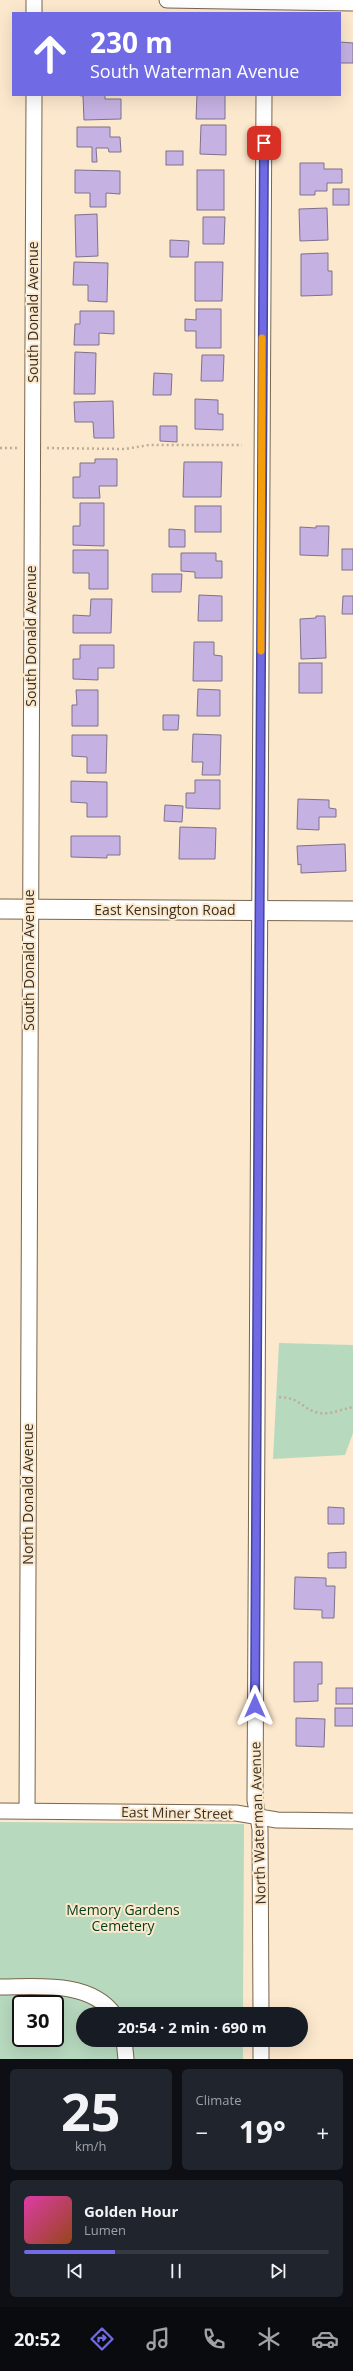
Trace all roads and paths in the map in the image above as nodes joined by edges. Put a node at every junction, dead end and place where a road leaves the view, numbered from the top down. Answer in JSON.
{"nodes":[{"id":1,"x":34,"y":0,"type":"edge"},
{"id":2,"x":167,"y":0,"type":"edge"},
{"id":3,"x":353,"y":3,"type":"edge"},
{"id":4,"x":264,"y":5,"type":"edge"},
{"id":5,"x":34,"y":12,"type":"edge"},
{"id":6,"x":34,"y":96,"type":"edge"},
{"id":7,"x":264,"y":96,"type":"edge"},
{"id":8,"x":242,"y":446,"type":"dead end"},
{"id":9,"x":0,"y":448,"type":"edge"},
{"id":10,"x":32,"y":448,"type":"junction"},
{"id":11,"x":0,"y":908,"type":"edge"},
{"id":12,"x":29,"y":909,"type":"junction"},
{"id":13,"x":259,"y":911,"type":"junction"},
{"id":14,"x":353,"y":911,"type":"edge"},
{"id":15,"x":28,"y":1178,"type":"joint"},
{"id":16,"x":279,"y":1398,"type":"dead end"},
{"id":17,"x":353,"y":1407,"type":"edge"},
{"id":18,"x":0,"y":1811,"type":"edge"},
{"id":19,"x":27,"y":1811,"type":"junction"},
{"id":20,"x":258,"y":1817,"type":"junction"},
{"id":21,"x":353,"y":1821,"type":"edge"},
{"id":22,"x":0,"y":1987,"type":"edge"},
{"id":23,"x":105,"y":2007,"type":"edge"},
{"id":24,"x":261,"y":2007,"type":"edge"},
{"id":25,"x":125,"y":2047,"type":"edge"},
{"id":26,"x":261,"y":2047,"type":"edge"},
{"id":27,"x":126,"y":2059,"type":"edge"},
{"id":28,"x":261,"y":2059,"type":"edge"}],
"edges":[{"from":1,"to":5,"type":"street"},
{"from":2,"to":4,"type":"street"},
{"from":3,"to":4,"type":"street"},
{"from":6,"to":10,"type":"street","name":"South Donald Avenue"},
{"from":7,"to":13,"type":"street","name":"North Waterman Avenue"},
{"from":8,"to":10,"type":"path"},
{"from":9,"to":10,"type":"path"},
{"from":10,"to":12,"type":"street","name":"South Donald Avenue"},
{"from":11,"to":12,"type":"main road","name":"East Kensington Road"},
{"from":12,"to":13,"type":"main road","name":"East Kensington Road"},
{"from":12,"to":15,"type":"street","name":"South Donald Avenue"},
{"from":13,"to":14,"type":"main road","name":"East Kensington Road"},
{"from":13,"to":20,"type":"street","name":"North Waterman Avenue"},
{"from":15,"to":19,"type":"street","name":"North Donald Avenue"},
{"from":16,"to":17,"type":"path"},
{"from":18,"to":19,"type":"street","name":"East Miner Street"},
{"from":19,"to":20,"type":"street","name":"East Miner Street"},
{"from":20,"to":21,"type":"street","name":"East Miner Street"},
{"from":20,"to":24,"type":"street","name":"North Waterman Avenue"},
{"from":22,"to":23,"type":"street"},
{"from":25,"to":27,"type":"street"},
{"from":26,"to":28,"type":"street"}]}
